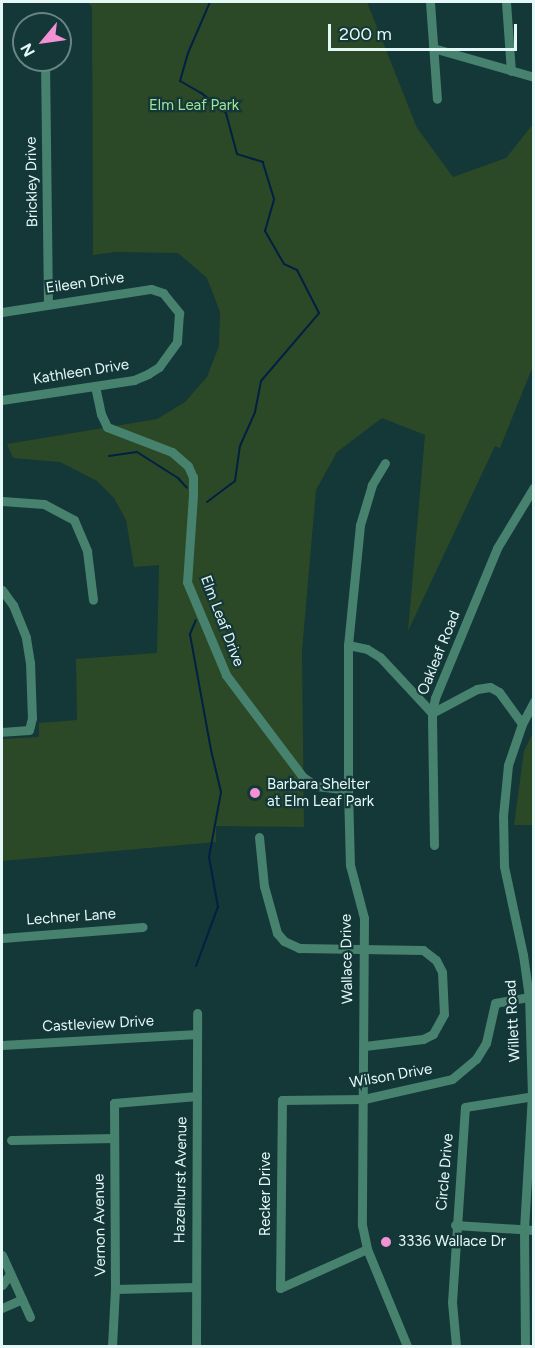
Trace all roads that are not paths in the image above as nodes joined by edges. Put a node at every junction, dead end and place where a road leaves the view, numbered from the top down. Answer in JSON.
{"nodes":[{"id":1,"x":430,"y":2,"type":"edge"},
{"id":2,"x":506,"y":2,"type":"edge"},
{"id":3,"x":433,"y":48,"type":"junction"},
{"id":4,"x":511,"y":71,"type":"junction"},
{"id":5,"x":45,"y":72,"type":"edge"},
{"id":6,"x":534,"y":77,"type":"edge"},
{"id":7,"x":437,"y":99,"type":"dead end"},
{"id":8,"x":170,"y":299,"type":"joint"},
{"id":9,"x":48,"y":303,"type":"junction"},
{"id":10,"x":2,"y":312,"type":"edge"},
{"id":11,"x":95,"y":386,"type":"junction"},
{"id":12,"x":2,"y":400,"type":"edge"},
{"id":13,"x":385,"y":463,"type":"dead end"},
{"id":14,"x":534,"y":487,"type":"edge"},
{"id":15,"x":2,"y":501,"type":"edge"},
{"id":16,"x":2,"y":590,"type":"edge"},
{"id":17,"x":93,"y":600,"type":"dead end"},
{"id":18,"x":348,"y":645,"type":"junction"},
{"id":19,"x":534,"y":701,"type":"edge"},
{"id":20,"x":432,"y":713,"type":"junction"},
{"id":21,"x":522,"y":724,"type":"junction"},
{"id":22,"x":2,"y":732,"type":"edge"},
{"id":23,"x":348,"y":790,"type":"junction"},
{"id":24,"x":259,"y":837,"type":"dead end"},
{"id":25,"x":434,"y":845,"type":"dead end"},
{"id":26,"x":142,"y":927,"type":"dead end"},
{"id":27,"x":2,"y":938,"type":"edge"},
{"id":28,"x":364,"y":947,"type":"junction"},
{"id":29,"x":528,"y":955,"type":"edge"},
{"id":30,"x":529,"y":997,"type":"junction"},
{"id":31,"x":197,"y":1013,"type":"dead end"},
{"id":32,"x":197,"y":1034,"type":"junction"},
{"id":33,"x":2,"y":1045,"type":"edge"},
{"id":34,"x":364,"y":1046,"type":"junction"},
{"id":35,"x":197,"y":1096,"type":"junction"},
{"id":36,"x":533,"y":1096,"type":"edge"},
{"id":37,"x":364,"y":1099,"type":"junction"},
{"id":38,"x":282,"y":1100,"type":"joint"},
{"id":39,"x":114,"y":1138,"type":"junction"},
{"id":40,"x":11,"y":1140,"type":"dead end"},
{"id":41,"x":455,"y":1225,"type":"junction"},
{"id":42,"x":529,"y":1230,"type":"edge"},
{"id":43,"x":367,"y":1249,"type":"junction"},
{"id":44,"x":2,"y":1255,"type":"edge"},
{"id":45,"x":10,"y":1274,"type":"junction"},
{"id":46,"x":2,"y":1286,"type":"edge"},
{"id":47,"x":195,"y":1287,"type":"junction"},
{"id":48,"x":116,"y":1289,"type":"junction"},
{"id":49,"x":22,"y":1299,"type":"junction"},
{"id":50,"x":2,"y":1308,"type":"edge"},
{"id":51,"x":30,"y":1317,"type":"dead end"},
{"id":52,"x":405,"y":1344,"type":"edge"},
{"id":53,"x":112,"y":1347,"type":"edge"},
{"id":54,"x":196,"y":1347,"type":"edge"},
{"id":55,"x":456,"y":1347,"type":"edge"},
{"id":56,"x":525,"y":1347,"type":"edge"}],
"edges":[{"from":1,"to":3,"type":"street"},
{"from":2,"to":4,"type":"street"},
{"from":3,"to":4,"type":"street"},
{"from":3,"to":7,"type":"street"},
{"from":4,"to":6,"type":"street"},
{"from":5,"to":9,"type":"street","name":"Brickley Drive"},
{"from":8,"to":9,"type":"street","name":"Eileen Drive"},
{"from":8,"to":11,"type":"street","name":"Kathleen Drive"},
{"from":9,"to":10,"type":"street","name":"Eileen Drive"},
{"from":11,"to":12,"type":"street","name":"Kathleen Drive"},
{"from":11,"to":23,"type":"street","name":"Elm Leaf Drive"},
{"from":13,"to":18,"type":"street","name":"Wallace Drive"},
{"from":14,"to":20,"type":"street","name":"Oakleaf Road"},
{"from":15,"to":17,"type":"street"},
{"from":16,"to":22,"type":"street"},
{"from":18,"to":20,"type":"street"},
{"from":18,"to":23,"type":"street","name":"Wallace Drive"},
{"from":19,"to":21,"type":"street","name":"Willett Road"},
{"from":20,"to":21,"type":"street"},
{"from":20,"to":25,"type":"street","name":"Oakleaf Road"},
{"from":21,"to":29,"type":"street","name":"Willett Road"},
{"from":23,"to":28,"type":"street","name":"Wallace Drive"},
{"from":24,"to":28,"type":"street"},
{"from":26,"to":27,"type":"street","name":"Lechner Lane"},
{"from":28,"to":34,"type":"street","name":"Wallace Drive"},
{"from":28,"to":34,"type":"street"},
{"from":29,"to":30,"type":"street","name":"Willett Road"},
{"from":30,"to":36,"type":"street","name":"Willett Road"},
{"from":30,"to":37,"type":"street","name":"Wilson Drive"},
{"from":31,"to":32,"type":"street","name":"Hazelhurst Avenue"},
{"from":32,"to":33,"type":"street","name":"Castleview Drive"},
{"from":32,"to":35,"type":"street","name":"Hazelhurst Avenue"},
{"from":34,"to":37,"type":"street","name":"Wallace Drive"},
{"from":35,"to":39,"type":"street","name":"Vernon Avenue"},
{"from":35,"to":47,"type":"street","name":"Hazelhurst Avenue"},
{"from":36,"to":41,"type":"street","name":"Circle Drive"},
{"from":36,"to":42,"type":"street","name":"Willett Road"},
{"from":37,"to":38,"type":"street","name":"Wilson Drive"},
{"from":37,"to":43,"type":"street","name":"Wallace Drive"},
{"from":38,"to":43,"type":"street","name":"Recker Drive"},
{"from":39,"to":40,"type":"street"},
{"from":39,"to":48,"type":"street","name":"Vernon Avenue"},
{"from":41,"to":42,"type":"street"},
{"from":41,"to":55,"type":"street","name":"Circle Drive"},
{"from":42,"to":56,"type":"street","name":"Willett Road"},
{"from":43,"to":52,"type":"street","name":"Wallace Drive"},
{"from":44,"to":45,"type":"street"},
{"from":45,"to":46,"type":"street"},
{"from":45,"to":49,"type":"street"},
{"from":47,"to":48,"type":"street"},
{"from":47,"to":54,"type":"street","name":"Hazelhurst Avenue"},
{"from":48,"to":53,"type":"street","name":"Vernon Avenue"},
{"from":49,"to":50,"type":"street"},
{"from":49,"to":51,"type":"street"}]}
